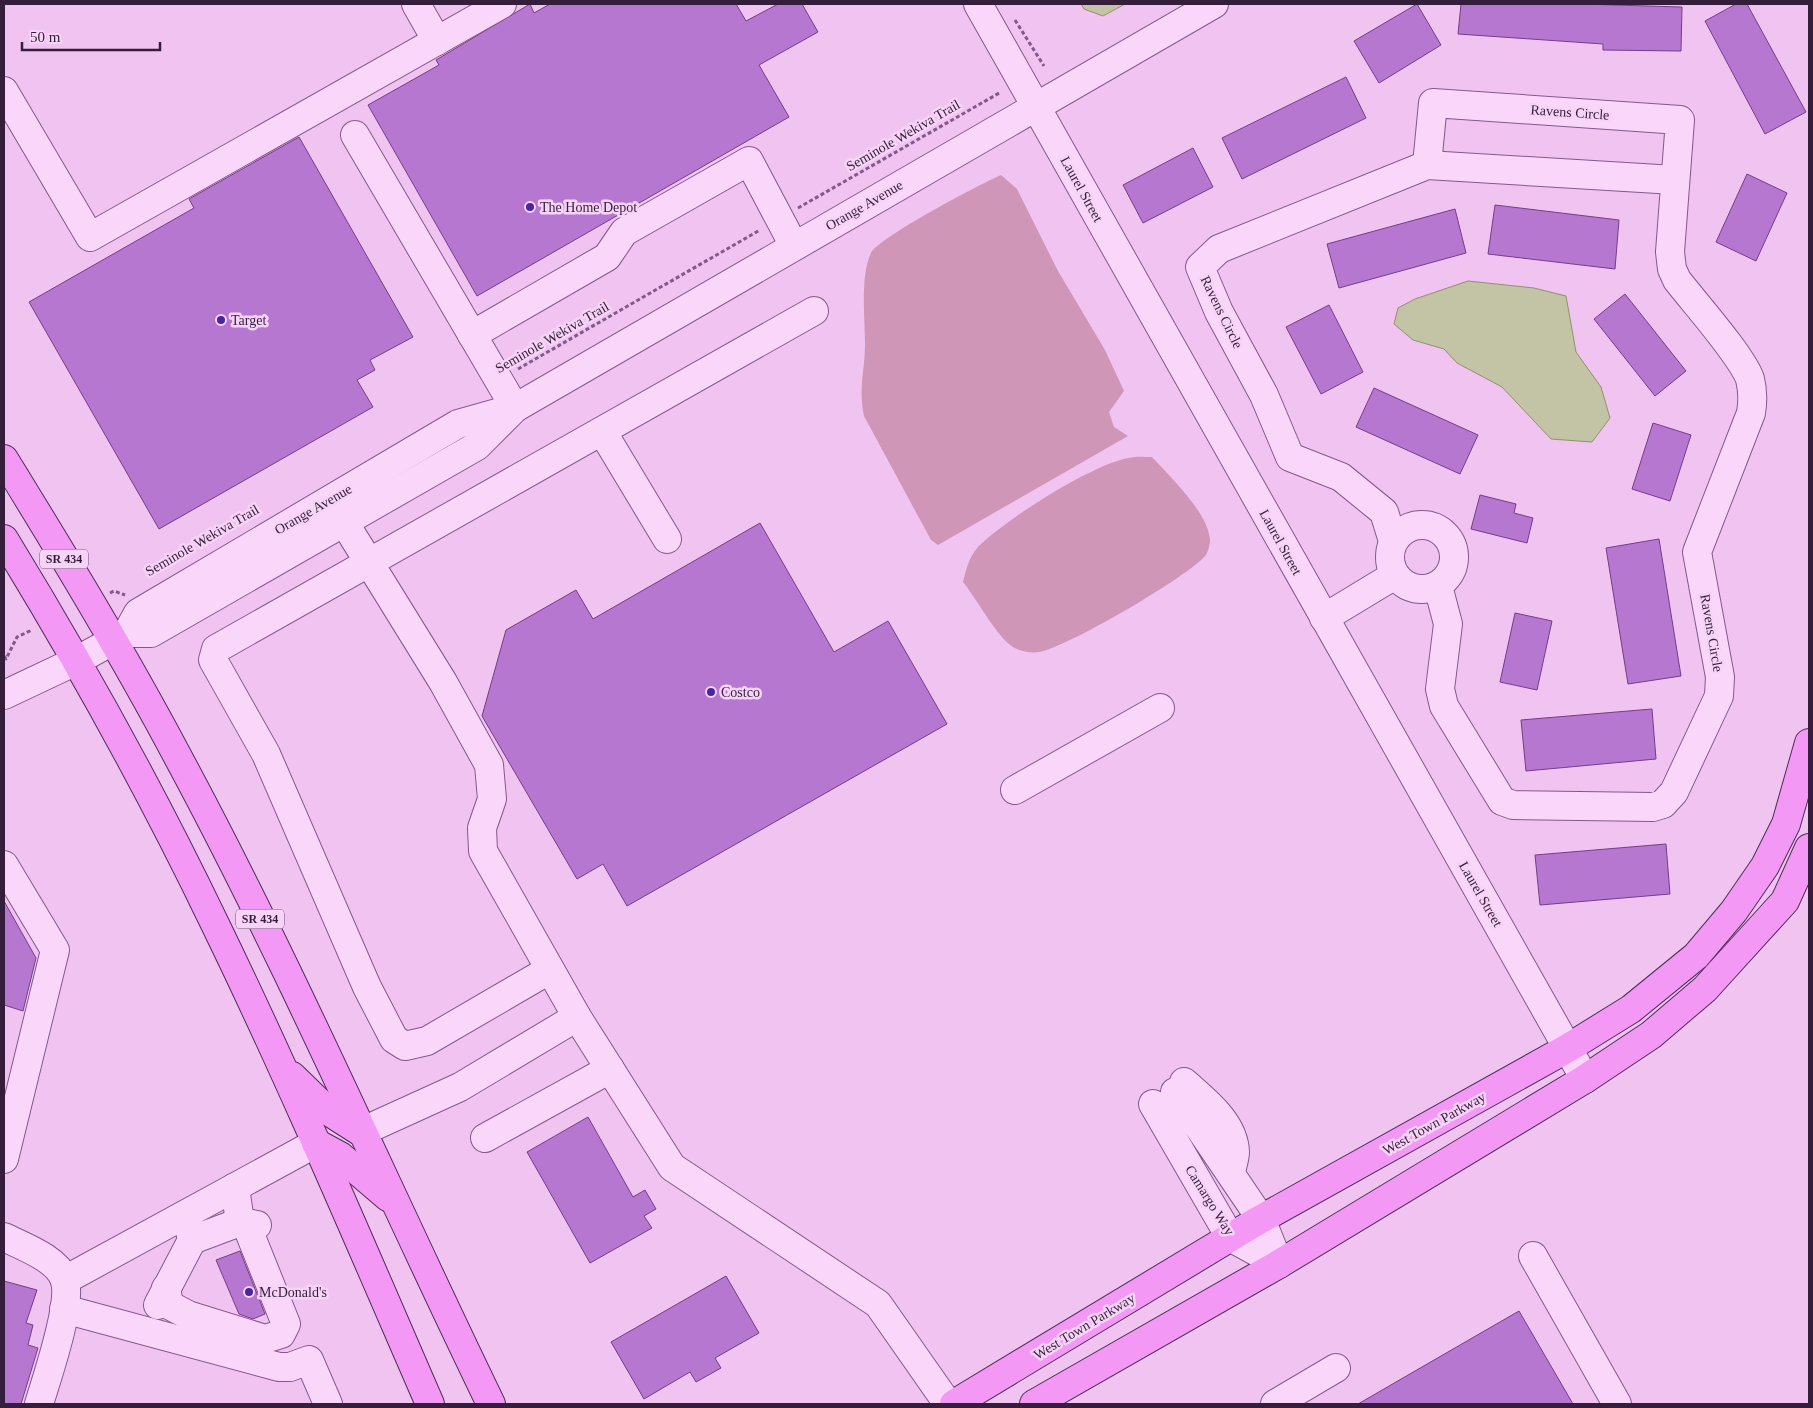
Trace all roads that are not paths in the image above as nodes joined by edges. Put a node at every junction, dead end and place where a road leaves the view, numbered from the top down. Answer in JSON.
{"nodes":[{"id":1,"x":416,"y":4,"type":"edge"},
{"id":2,"x":502,"y":4,"type":"edge"},
{"id":3,"x":978,"y":4,"type":"edge"},
{"id":4,"x":1214,"y":4,"type":"edge"},
{"id":5,"x":437,"y":41,"type":"junction"},
{"id":6,"x":5,"y":98,"type":"edge"},
{"id":7,"x":1036,"y":106,"type":"junction"},
{"id":8,"x":355,"y":135,"type":"dead end"},
{"id":9,"x":1427,"y":165,"type":"junction"},
{"id":10,"x":1675,"y":180,"type":"junction"},
{"id":11,"x":794,"y":246,"type":"junction"},
{"id":12,"x":814,"y":311,"type":"dead end"},
{"id":13,"x":472,"y":335,"type":"junction"},
{"id":14,"x":515,"y":408,"type":"junction"},
{"id":15,"x":602,"y":431,"type":"junction"},
{"id":16,"x":4,"y":460,"type":"edge"},
{"id":17,"x":344,"y":522,"type":"junction"},
{"id":18,"x":4,"y":539,"type":"edge"},
{"id":19,"x":666,"y":539,"type":"dead end"},
{"id":20,"x":1393,"y":541,"type":"junction"},
{"id":21,"x":370,"y":562,"type":"junction"},
{"id":22,"x":1395,"y":575,"type":"junction"},
{"id":23,"x":1438,"y":586,"type":"junction"},
{"id":24,"x":1324,"y":618,"type":"junction"},
{"id":25,"x":120,"y":637,"type":"junction"},
{"id":26,"x":76,"y":661,"type":"junction"},
{"id":27,"x":4,"y":695,"type":"edge"},
{"id":28,"x":1160,"y":708,"type":"dead end"},
{"id":29,"x":1809,"y":743,"type":"edge"},
{"id":30,"x":1015,"y":790,"type":"dead end"},
{"id":31,"x":1809,"y":848,"type":"edge"},
{"id":32,"x":4,"y":865,"type":"edge"},
{"id":33,"x":549,"y":970,"type":"junction"},
{"id":34,"x":577,"y":1017,"type":"junction"},
{"id":35,"x":1568,"y":1048,"type":"junction"},
{"id":36,"x":280,"y":1064,"type":"junction"},
{"id":37,"x":610,"y":1069,"type":"junction"},
{"id":38,"x":1585,"y":1078,"type":"junction"},
{"id":39,"x":361,"y":1132,"type":"junction"},
{"id":40,"x":485,"y":1138,"type":"dead end"},
{"id":41,"x":316,"y":1143,"type":"junction"},
{"id":42,"x":4,"y":1159,"type":"edge"},
{"id":43,"x":236,"y":1187,"type":"junction"},
{"id":44,"x":394,"y":1203,"type":"junction"},
{"id":45,"x":186,"y":1214,"type":"junction"},
{"id":46,"x":1261,"y":1219,"type":"junction"},
{"id":47,"x":240,"y":1222,"type":"junction"},
{"id":48,"x":4,"y":1237,"type":"edge"},
{"id":49,"x":1230,"y":1237,"type":"junction"},
{"id":50,"x":192,"y":1240,"type":"junction"},
{"id":51,"x":1533,"y":1256,"type":"dead end"},
{"id":52,"x":1279,"y":1264,"type":"junction"},
{"id":53,"x":65,"y":1280,"type":"junction"},
{"id":54,"x":166,"y":1288,"type":"junction"},
{"id":55,"x":64,"y":1309,"type":"junction"},
{"id":56,"x":144,"y":1330,"type":"junction"},
{"id":57,"x":1072,"y":1333,"type":"junction"},
{"id":58,"x":309,"y":1360,"type":"junction"},
{"id":59,"x":1336,"y":1368,"type":"dead end"},
{"id":60,"x":39,"y":1404,"type":"edge"},
{"id":61,"x":328,"y":1404,"type":"edge"},
{"id":62,"x":430,"y":1404,"type":"edge"},
{"id":63,"x":491,"y":1404,"type":"edge"},
{"id":64,"x":948,"y":1404,"type":"edge"},
{"id":65,"x":954,"y":1404,"type":"edge"},
{"id":66,"x":977,"y":1404,"type":"edge"},
{"id":67,"x":1034,"y":1404,"type":"edge"},
{"id":68,"x":1275,"y":1404,"type":"edge"},
{"id":69,"x":1617,"y":1404,"type":"edge"}],
"edges":[{"from":1,"to":5,"type":"street"},
{"from":2,"to":5,"type":"street"},
{"from":3,"to":7,"type":"street","name":"Laurel Street"},
{"from":4,"to":7,"type":"street","name":"Orange Avenue"},
{"from":5,"to":6,"type":"street"},
{"from":7,"to":11,"type":"street","name":"Orange Avenue"},
{"from":7,"to":24,"type":"street","name":"Laurel Street"},
{"from":8,"to":13,"type":"street"},
{"from":9,"to":10,"type":"street","name":"Ravens Circle"},
{"from":9,"to":10,"type":"street","name":"Ravens Circle"},
{"from":9,"to":20,"type":"street","name":"Ravens Circle"},
{"from":10,"to":23,"type":"street","name":"Ravens Circle"},
{"from":11,"to":13,"type":"street"},
{"from":11,"to":14,"type":"street","name":"Orange Avenue"},
{"from":12,"to":15,"type":"street"},
{"from":13,"to":14,"type":"street"},
{"from":14,"to":17,"type":"street","name":"Orange Avenue"},
{"from":14,"to":25,"type":"street","name":"Orange Avenue"},
{"from":15,"to":19,"type":"street"},
{"from":15,"to":21,"type":"street"},
{"from":16,"to":25,"type":"main road","number":"SR 434"},
{"from":17,"to":21,"type":"street"},
{"from":17,"to":25,"type":"street","name":"Orange Avenue"},
{"from":18,"to":26,"type":"main road","number":"SR 434"},
{"from":20,"to":22,"type":"street","name":"Ravens Circle"},
{"from":20,"to":23,"type":"street"},
{"from":21,"to":33,"type":"street"},
{"from":21,"to":33,"type":"street"},
{"from":22,"to":23,"type":"street"},
{"from":22,"to":24,"type":"street"},
{"from":24,"to":35,"type":"street","name":"Laurel Street"},
{"from":25,"to":26,"type":"street","name":"Orange Avenue"},
{"from":25,"to":39,"type":"main road","number":"SR 434"},
{"from":26,"to":27,"type":"street","name":"Orange Avenue"},
{"from":26,"to":36,"type":"main road","number":"SR 434"},
{"from":28,"to":30,"type":"street"},
{"from":29,"to":35,"type":"main road","name":"West Town Parkway"},
{"from":31,"to":38,"type":"main road"},
{"from":32,"to":42,"type":"street"},
{"from":33,"to":34,"type":"street"},
{"from":34,"to":37,"type":"street"},
{"from":34,"to":39,"type":"street"},
{"from":35,"to":38,"type":"street","name":"Laurel Street"},
{"from":35,"to":46,"type":"main road","name":"West Town Parkway"},
{"from":36,"to":39,"type":"main road"},
{"from":36,"to":41,"type":"main road","number":"SR 434"},
{"from":37,"to":40,"type":"street"},
{"from":37,"to":64,"type":"street"},
{"from":38,"to":52,"type":"main road"},
{"from":39,"to":44,"type":"main road","number":"SR 434"},
{"from":41,"to":43,"type":"street"},
{"from":41,"to":44,"type":"main road"},
{"from":41,"to":62,"type":"main road","number":"SR 434"},
{"from":43,"to":45,"type":"street"},
{"from":43,"to":47,"type":"street"},
{"from":44,"to":63,"type":"main road","number":"SR 434"},
{"from":45,"to":50,"type":"street"},
{"from":45,"to":53,"type":"street"},
{"from":46,"to":49,"type":"main road","name":"West Town Parkway"},
{"from":46,"to":49,"type":"street","name":"Camargo Way"},
{"from":46,"to":52,"type":"street","name":"Camargo Way"},
{"from":47,"to":50,"type":"street"},
{"from":47,"to":54,"type":"street"},
{"from":47,"to":58,"type":"street"},
{"from":48,"to":53,"type":"street"},
{"from":49,"to":52,"type":"street","name":"Camargo Way"},
{"from":49,"to":57,"type":"main road","name":"West Town Parkway"},
{"from":50,"to":54,"type":"street"},
{"from":51,"to":69,"type":"street"},
{"from":52,"to":67,"type":"main road"},
{"from":53,"to":55,"type":"street"},
{"from":54,"to":56,"type":"street"},
{"from":55,"to":56,"type":"street"},
{"from":55,"to":60,"type":"street"},
{"from":56,"to":58,"type":"street"},
{"from":57,"to":65,"type":"main road","name":"West Town Parkway"},
{"from":57,"to":66,"type":"street"},
{"from":58,"to":61,"type":"street"},
{"from":59,"to":68,"type":"street"}]}
